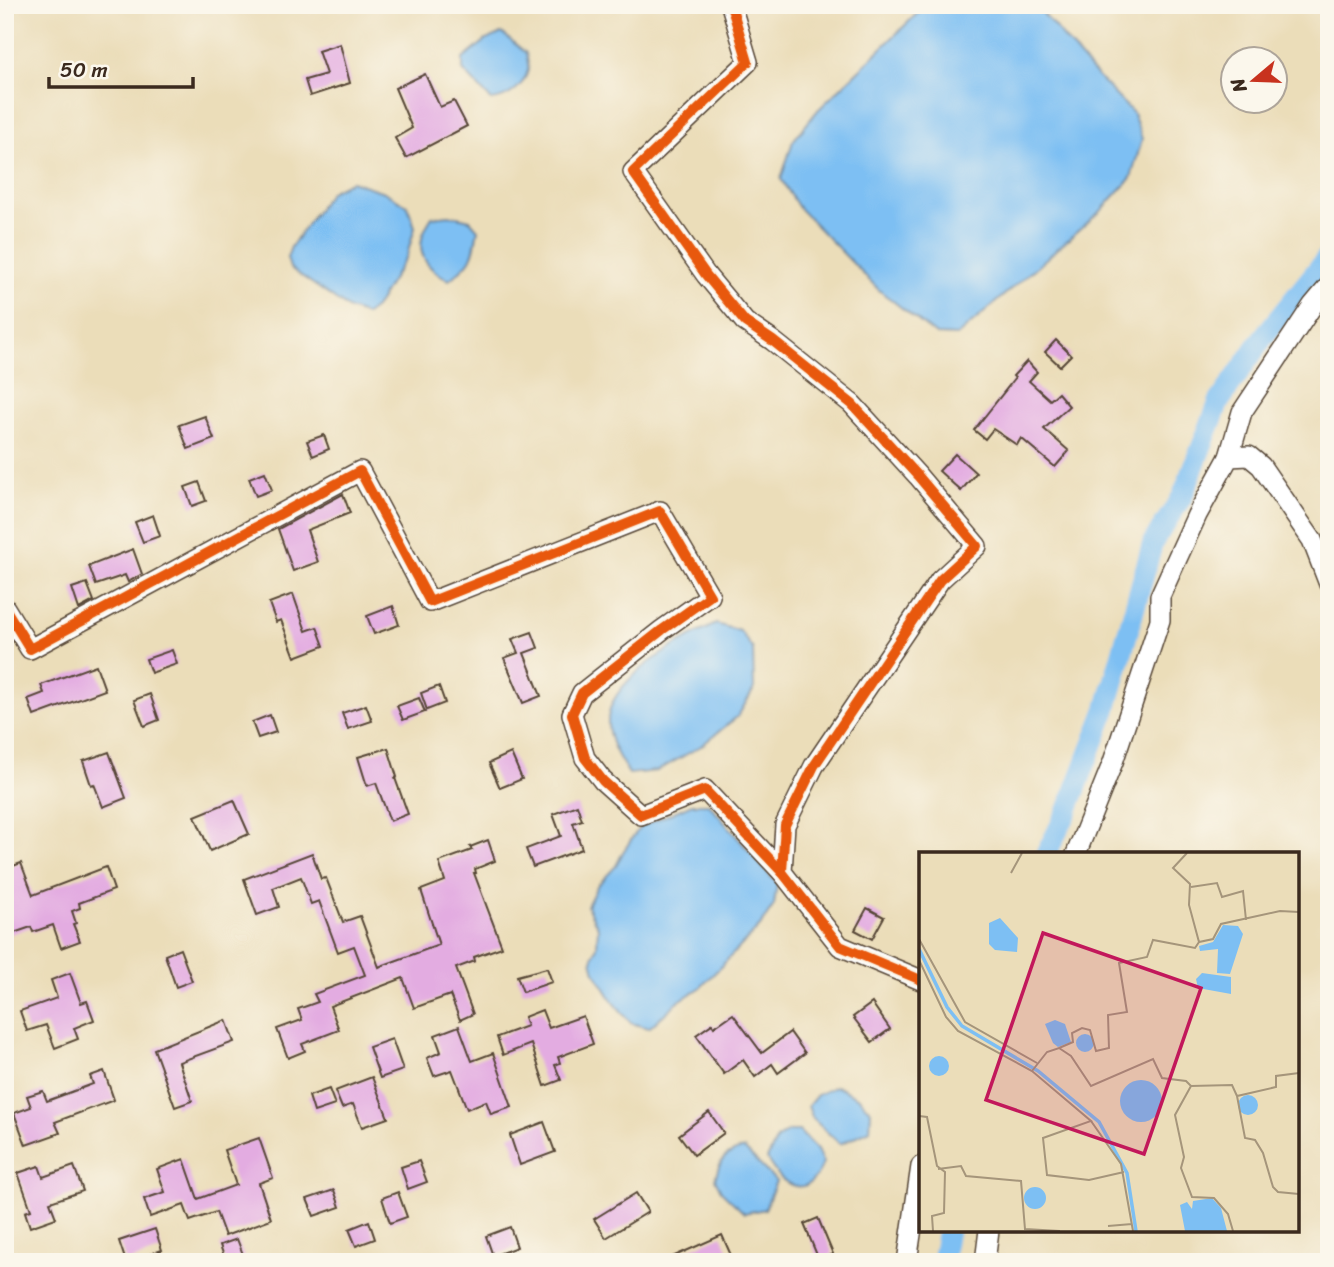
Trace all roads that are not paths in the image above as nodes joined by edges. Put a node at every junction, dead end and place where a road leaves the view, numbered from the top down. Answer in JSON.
{"nodes":[{"id":1,"x":731,"y":5,"type":"edge"},
{"id":2,"x":1329,"y":286,"type":"edge"},
{"id":3,"x":1229,"y":457,"type":"junction"},
{"id":4,"x":1329,"y":584,"type":"edge"},
{"id":5,"x":5,"y":608,"type":"edge"},
{"id":6,"x":1077,"y":852,"type":"edge"},
{"id":7,"x":782,"y":872,"type":"junction"},
{"id":8,"x":919,"y":979,"type":"edge"},
{"id":9,"x":919,"y":1180,"type":"edge"},
{"id":10,"x":989,"y":1232,"type":"edge"},
{"id":11,"x":907,"y":1262,"type":"edge"},
{"id":12,"x":985,"y":1262,"type":"edge"}],
"edges":[{"from":1,"to":7,"type":"street"},
{"from":2,"to":3,"type":"street"},
{"from":3,"to":4,"type":"street"},
{"from":3,"to":6,"type":"street"},
{"from":5,"to":7,"type":"street"},
{"from":7,"to":8,"type":"street"},
{"from":9,"to":11,"type":"street"},
{"from":10,"to":12,"type":"street"}]}
